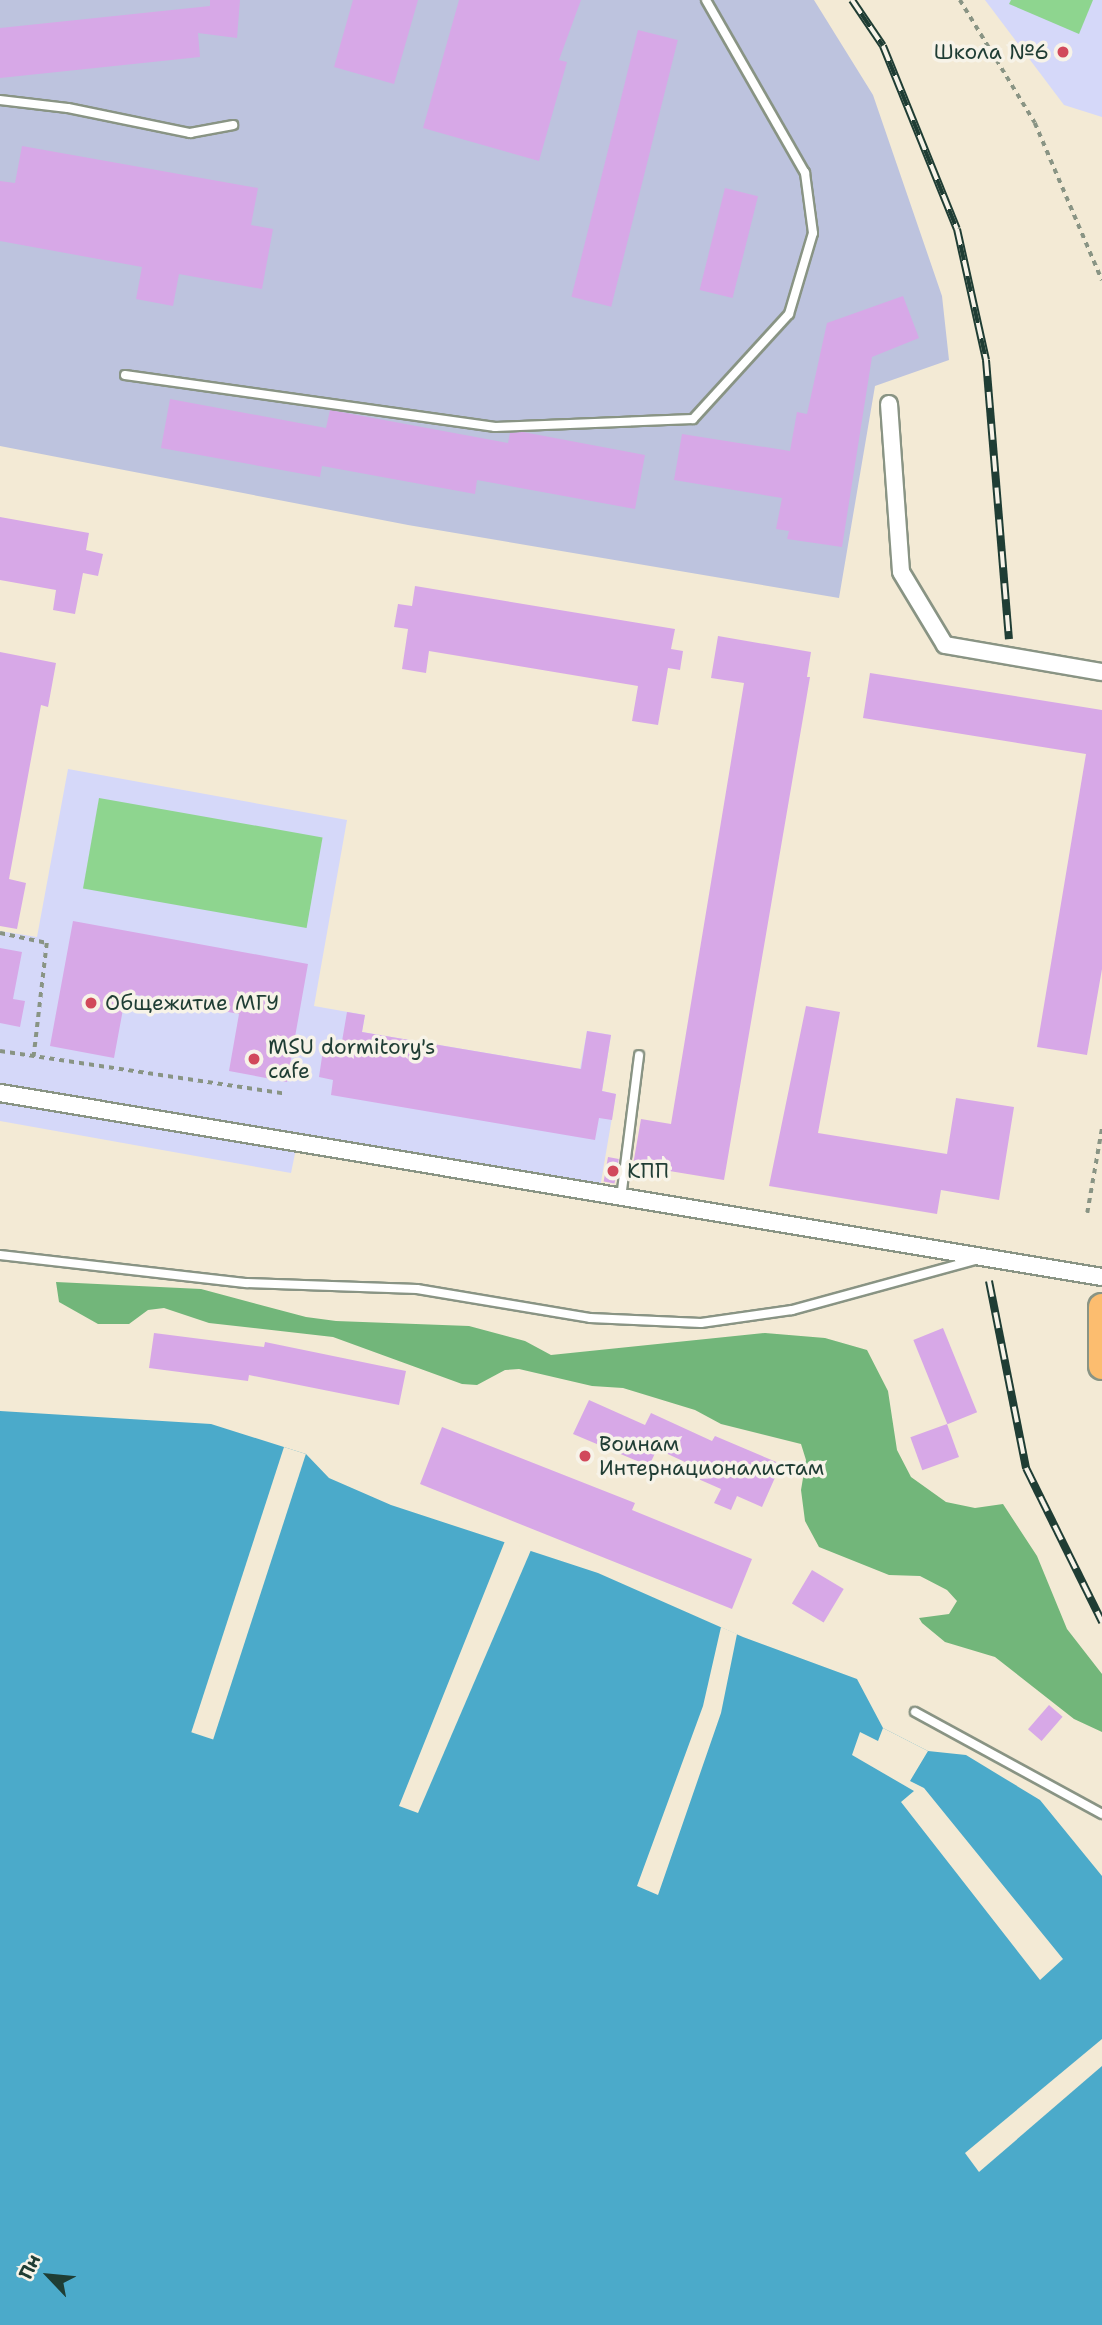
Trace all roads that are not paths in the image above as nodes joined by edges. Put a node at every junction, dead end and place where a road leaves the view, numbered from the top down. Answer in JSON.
{"nodes":[{"id":1,"x":706,"y":0,"type":"edge"},
{"id":2,"x":0,"y":100,"type":"edge"},
{"id":3,"x":233,"y":125,"type":"dead end"},
{"id":4,"x":125,"y":375,"type":"dead end"},
{"id":5,"x":889,"y":404,"type":"dead end"},
{"id":6,"x":1102,"y":672,"type":"edge"},
{"id":7,"x":639,"y":1055,"type":"dead end"},
{"id":8,"x":0,"y":1093,"type":"edge"},
{"id":9,"x":621,"y":1198,"type":"junction"},
{"id":10,"x":0,"y":1255,"type":"edge"},
{"id":11,"x":978,"y":1259,"type":"junction"},
{"id":12,"x":1102,"y":1277,"type":"edge"},
{"id":13,"x":1102,"y":1307,"type":"edge"},
{"id":14,"x":1102,"y":1366,"type":"edge"},
{"id":15,"x":915,"y":1713,"type":"dead end"},
{"id":16,"x":1102,"y":1814,"type":"edge"}],
"edges":[{"from":1,"to":4,"type":"lane"},
{"from":2,"to":3,"type":"lane"},
{"from":5,"to":6,"type":"street"},
{"from":7,"to":9,"type":"lane"},
{"from":8,"to":9,"type":"street"},
{"from":9,"to":11,"type":"street"},
{"from":10,"to":11,"type":"lane"},
{"from":11,"to":12,"type":"street"},
{"from":13,"to":14,"type":"main road"},
{"from":15,"to":16,"type":"lane"}]}
